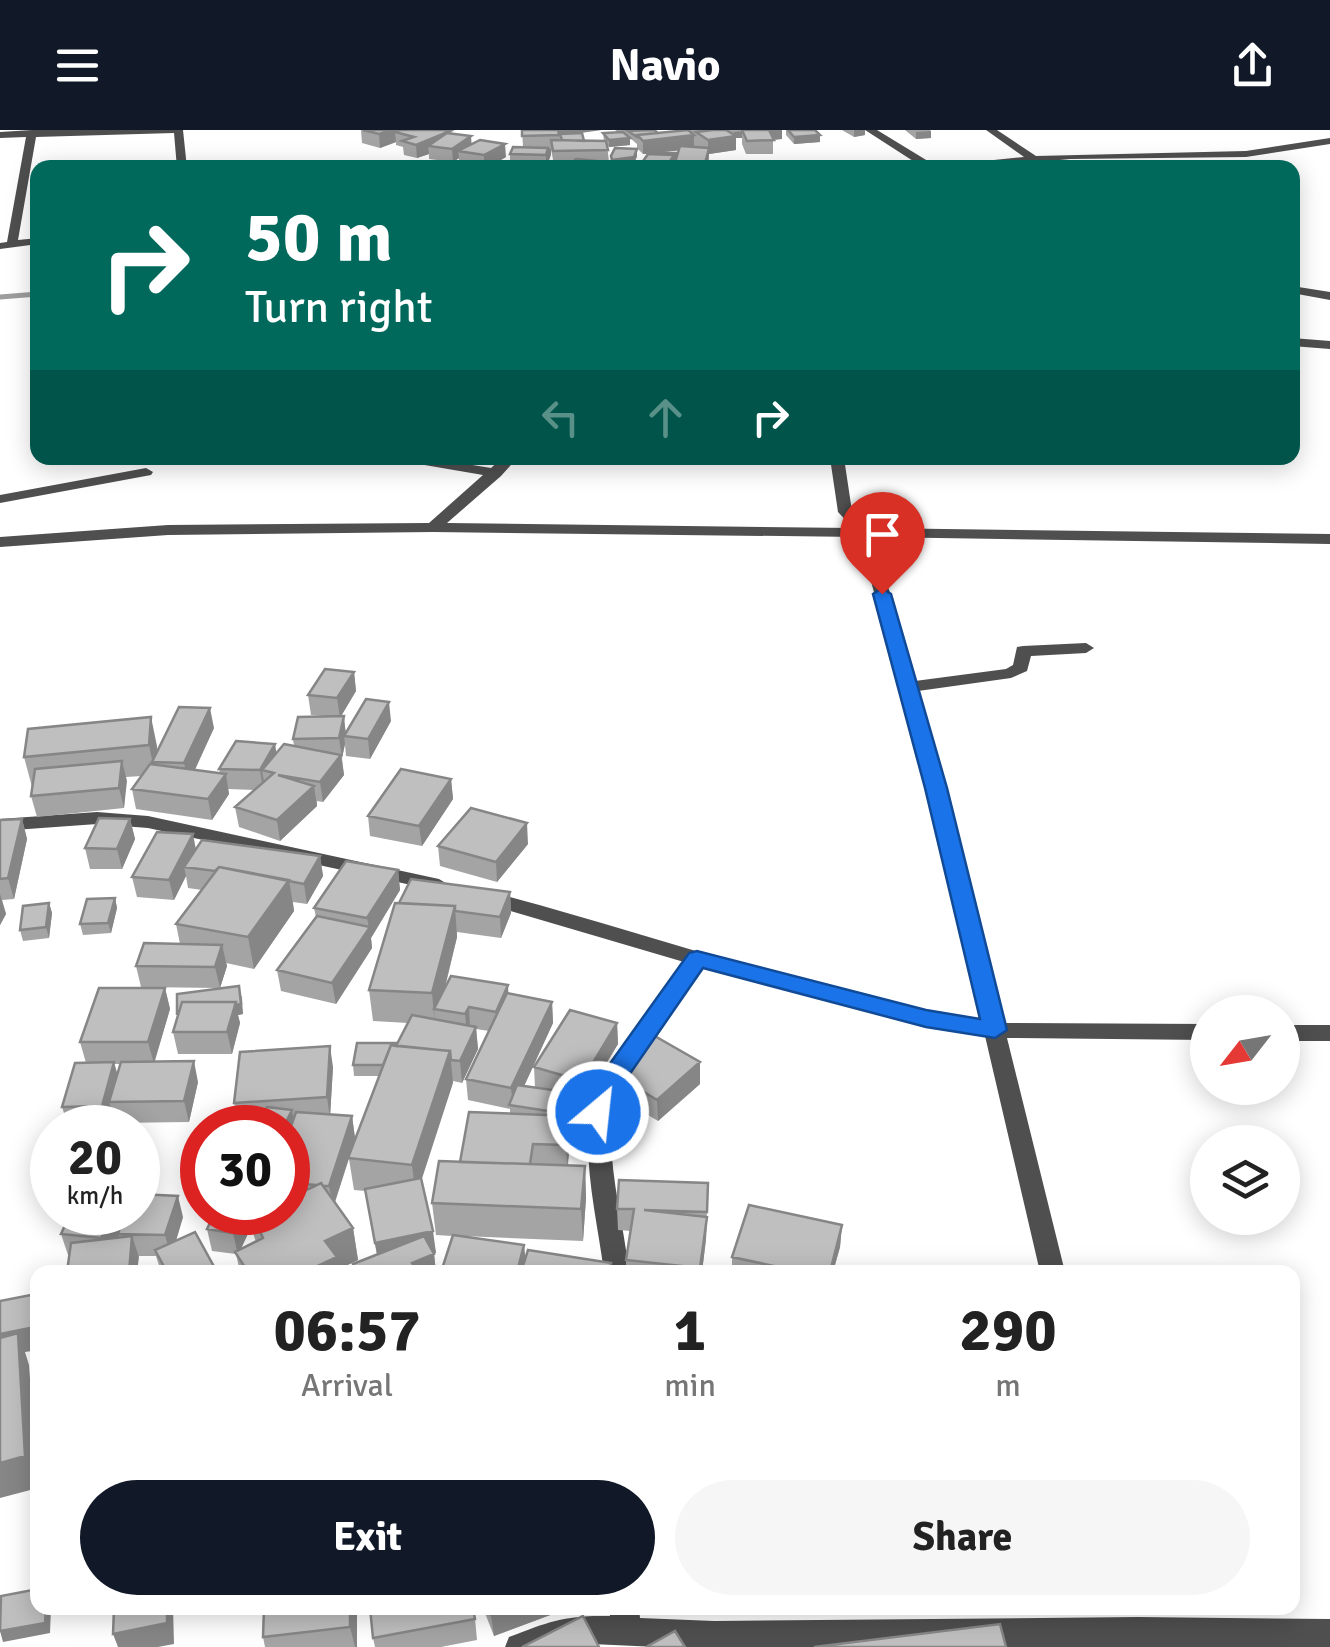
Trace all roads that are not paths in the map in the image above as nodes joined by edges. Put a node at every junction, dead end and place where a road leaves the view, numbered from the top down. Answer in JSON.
{"nodes":[{"id":1,"x":178,"y":130,"type":"edge"},
{"id":2,"x":870,"y":130,"type":"edge"},
{"id":3,"x":991,"y":130,"type":"edge"},
{"id":4,"x":32,"y":134,"type":"junction"},
{"id":5,"x":0,"y":135,"type":"edge"},
{"id":6,"x":1330,"y":141,"type":"edge"},
{"id":7,"x":1032,"y":159,"type":"junction"},
{"id":8,"x":181,"y":160,"type":"edge"},
{"id":9,"x":919,"y":160,"type":"edge"},
{"id":10,"x":1022,"y":160,"type":"edge"},
{"id":11,"x":6,"y":245,"type":"edge"},
{"id":12,"x":1300,"y":290,"type":"edge"},
{"id":13,"x":1330,"y":296,"type":"edge"},
{"id":14,"x":1300,"y":342,"type":"edge"},
{"id":15,"x":1330,"y":344,"type":"edge"},
{"id":16,"x":451,"y":465,"type":"edge"},
{"id":17,"x":503,"y":465,"type":"edge"},
{"id":18,"x":838,"y":465,"type":"edge"},
{"id":19,"x":146,"y":472,"type":"dead end"},
{"id":20,"x":496,"y":472,"type":"junction"},
{"id":21,"x":0,"y":500,"type":"edge"},
{"id":22,"x":433,"y":527,"type":"junction"},
{"id":23,"x":865,"y":532,"type":"junction"},
{"id":24,"x":1330,"y":539,"type":"edge"},
{"id":25,"x":0,"y":542,"type":"edge"},
{"id":26,"x":1086,"y":648,"type":"dead end"},
{"id":27,"x":908,"y":687,"type":"junction"},
{"id":28,"x":0,"y":825,"type":"edge"},
{"id":29,"x":697,"y":958,"type":"junction"},
{"id":30,"x":995,"y":1030,"type":"junction"},
{"id":31,"x":1190,"y":1032,"type":"edge"},
{"id":32,"x":1300,"y":1032,"type":"edge"},
{"id":33,"x":1330,"y":1033,"type":"edge"},
{"id":34,"x":615,"y":1265,"type":"edge"},
{"id":35,"x":1051,"y":1265,"type":"edge"},
{"id":36,"x":626,"y":1619,"type":"edge"},
{"id":37,"x":1135,"y":1619,"type":"edge"},
{"id":38,"x":1330,"y":1633,"type":"edge"},
{"id":39,"x":716,"y":1641,"type":"edge"},
{"id":40,"x":520,"y":1647,"type":"edge"}],
"edges":[{"from":1,"to":4,"type":"street"},
{"from":1,"to":8,"type":"street"},
{"from":2,"to":9,"type":"street"},
{"from":3,"to":7,"type":"street"},
{"from":4,"to":5,"type":"street"},
{"from":4,"to":11,"type":"street"},
{"from":6,"to":7,"type":"street"},
{"from":7,"to":10,"type":"street"},
{"from":12,"to":13,"type":"street"},
{"from":14,"to":15,"type":"street"},
{"from":16,"to":20,"type":"street"},
{"from":17,"to":20,"type":"street"},
{"from":18,"to":23,"type":"street"},
{"from":19,"to":21,"type":"street"},
{"from":20,"to":22,"type":"street"},
{"from":22,"to":23,"type":"street"},
{"from":22,"to":25,"type":"street"},
{"from":23,"to":24,"type":"street"},
{"from":23,"to":27,"type":"street"},
{"from":26,"to":27,"type":"street"},
{"from":27,"to":30,"type":"street"},
{"from":28,"to":29,"type":"street"},
{"from":29,"to":30,"type":"street"},
{"from":29,"to":34,"type":"street"},
{"from":30,"to":31,"type":"street"},
{"from":30,"to":35,"type":"street"},
{"from":32,"to":33,"type":"street"},
{"from":36,"to":39,"type":"street"},
{"from":36,"to":40,"type":"street"},
{"from":37,"to":38,"type":"street"},
{"from":37,"to":39,"type":"street"}]}
